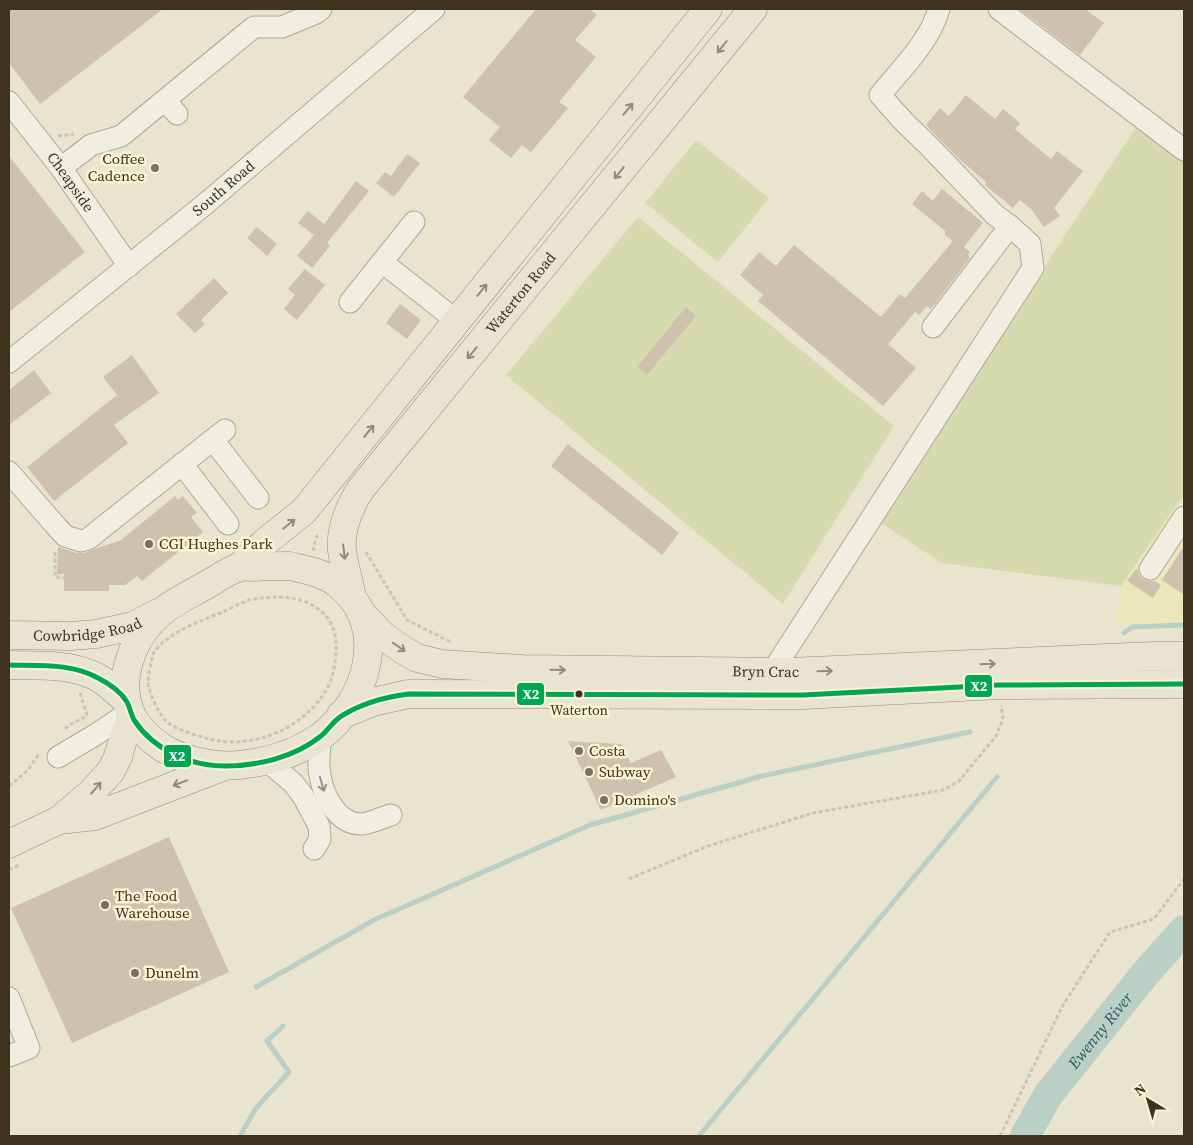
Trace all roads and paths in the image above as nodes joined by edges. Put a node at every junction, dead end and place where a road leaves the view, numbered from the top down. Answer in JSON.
{"nodes":[{"id":1,"x":321,"y":9,"type":"edge"},
{"id":2,"x":434,"y":9,"type":"edge"},
{"id":3,"x":708,"y":9,"type":"edge"},
{"id":4,"x":753,"y":9,"type":"edge"},
{"id":5,"x":939,"y":9,"type":"edge"},
{"id":6,"x":999,"y":9,"type":"edge"},
{"id":7,"x":9,"y":102,"type":"edge"},
{"id":8,"x":1184,"y":150,"type":"edge"},
{"id":9,"x":61,"y":168,"type":"junction"},
{"id":10,"x":414,"y":222,"type":"dead end"},
{"id":11,"x":1010,"y":226,"type":"junction"},
{"id":12,"x":382,"y":262,"type":"junction"},
{"id":13,"x":129,"y":266,"type":"junction"},
{"id":14,"x":350,"y":302,"type":"dead end"},
{"id":15,"x":458,"y":321,"type":"junction"},
{"id":16,"x":933,"y":326,"type":"dead end"},
{"id":17,"x":9,"y":362,"type":"edge"},
{"id":18,"x":182,"y":464,"type":"junction"},
{"id":19,"x":9,"y":472,"type":"edge"},
{"id":20,"x":258,"y":498,"type":"dead end"},
{"id":21,"x":1184,"y":517,"type":"edge"},
{"id":22,"x":228,"y":524,"type":"dead end"},
{"id":23,"x":365,"y":545,"type":"dead end"},
{"id":24,"x":239,"y":567,"type":"junction"},
{"id":25,"x":1150,"y":569,"type":"dead end"},
{"id":26,"x":357,"y":606,"type":"junction"},
{"id":27,"x":162,"y":611,"type":"junction"},
{"id":28,"x":9,"y":635,"type":"edge"},
{"id":29,"x":453,"y":643,"type":"dead end"},
{"id":30,"x":154,"y":652,"type":"joint"},
{"id":31,"x":1184,"y":656,"type":"edge"},
{"id":32,"x":9,"y":665,"type":"edge"},
{"id":33,"x":772,"y":672,"type":"junction"},
{"id":34,"x":1184,"y":684,"type":"edge"},
{"id":35,"x":999,"y":686,"type":"junction"},
{"id":36,"x":79,"y":689,"type":"dead end"},
{"id":37,"x":130,"y":709,"type":"junction"},
{"id":38,"x":342,"y":715,"type":"junction"},
{"id":39,"x":95,"y":735,"type":"junction"},
{"id":40,"x":321,"y":736,"type":"junction"},
{"id":41,"x":58,"y":757,"type":"dead end"},
{"id":42,"x":267,"y":761,"type":"junction"},
{"id":43,"x":226,"y":766,"type":"junction"},
{"id":44,"x":391,"y":815,"type":"dead end"},
{"id":45,"x":59,"y":820,"type":"junction"},
{"id":46,"x":9,"y":844,"type":"edge"},
{"id":47,"x":314,"y":849,"type":"dead end"},
{"id":48,"x":629,"y":879,"type":"dead end"},
{"id":49,"x":1184,"y":879,"type":"edge"},
{"id":50,"x":9,"y":998,"type":"edge"},
{"id":51,"x":9,"y":1056,"type":"edge"},
{"id":52,"x":1000,"y":1136,"type":"edge"}],
"edges":[{"from":1,"to":9,"type":"street"},
{"from":2,"to":13,"type":"street","name":"South Road"},
{"from":15,"to":3,"type":"main road","one_way":true},
{"from":4,"to":26,"type":"main road","name":"Waterton Road","one_way":true},
{"from":5,"to":11,"type":"street"},
{"from":6,"to":8,"type":"street"},
{"from":7,"to":9,"type":"street","name":"Cheapside"},
{"from":9,"to":13,"type":"street","name":"Cheapside"},
{"from":10,"to":12,"type":"street"},
{"from":11,"to":16,"type":"street"},
{"from":11,"to":33,"type":"street"},
{"from":12,"to":14,"type":"street"},
{"from":12,"to":15,"type":"street"},
{"from":13,"to":17,"type":"street","name":"South Road"},
{"from":24,"to":15,"type":"main road","one_way":true},
{"from":18,"to":19,"type":"street"},
{"from":18,"to":20,"type":"street"},
{"from":18,"to":22,"type":"street"},
{"from":21,"to":25,"type":"street"},
{"from":23,"to":29,"type":"path"},
{"from":24,"to":26,"type":"main road","name":"Bryn Crac"},
{"from":24,"to":27,"type":"main road"},
{"from":26,"to":33,"type":"main road","name":"Bryn Crac","one_way":true},
{"from":26,"to":38,"type":"main road","name":"Waterton Road"},
{"from":27,"to":28,"type":"main road","name":"Cowbridge Road"},
{"from":27,"to":37,"type":"main road"},
{"from":30,"to":30,"type":"path"},
{"from":33,"to":31,"type":"main road","name":"Bryn Crac","one_way":true},
{"from":32,"to":37,"type":"main road","name":"Cowbridge Road"},
{"from":34,"to":35,"type":"main road","name":"Bryn Crac"},
{"from":35,"to":38,"type":"main road","name":"Bryn Crac"},
{"from":35,"to":48,"type":"path"},
{"from":36,"to":39,"type":"path"},
{"from":37,"to":39,"type":"street"},
{"from":37,"to":43,"type":"main road","name":"Cowbridge Road"},
{"from":45,"to":37,"type":"main road","one_way":true},
{"from":38,"to":40,"type":"main road"},
{"from":39,"to":41,"type":"street"},
{"from":40,"to":42,"type":"main road"},
{"from":40,"to":44,"type":"street","one_way":true},
{"from":42,"to":43,"type":"main road"},
{"from":42,"to":47,"type":"street"},
{"from":43,"to":45,"type":"main road","one_way":true},
{"from":45,"to":46,"type":"main road"},
{"from":49,"to":52,"type":"path"},
{"from":50,"to":51,"type":"street"}]}
